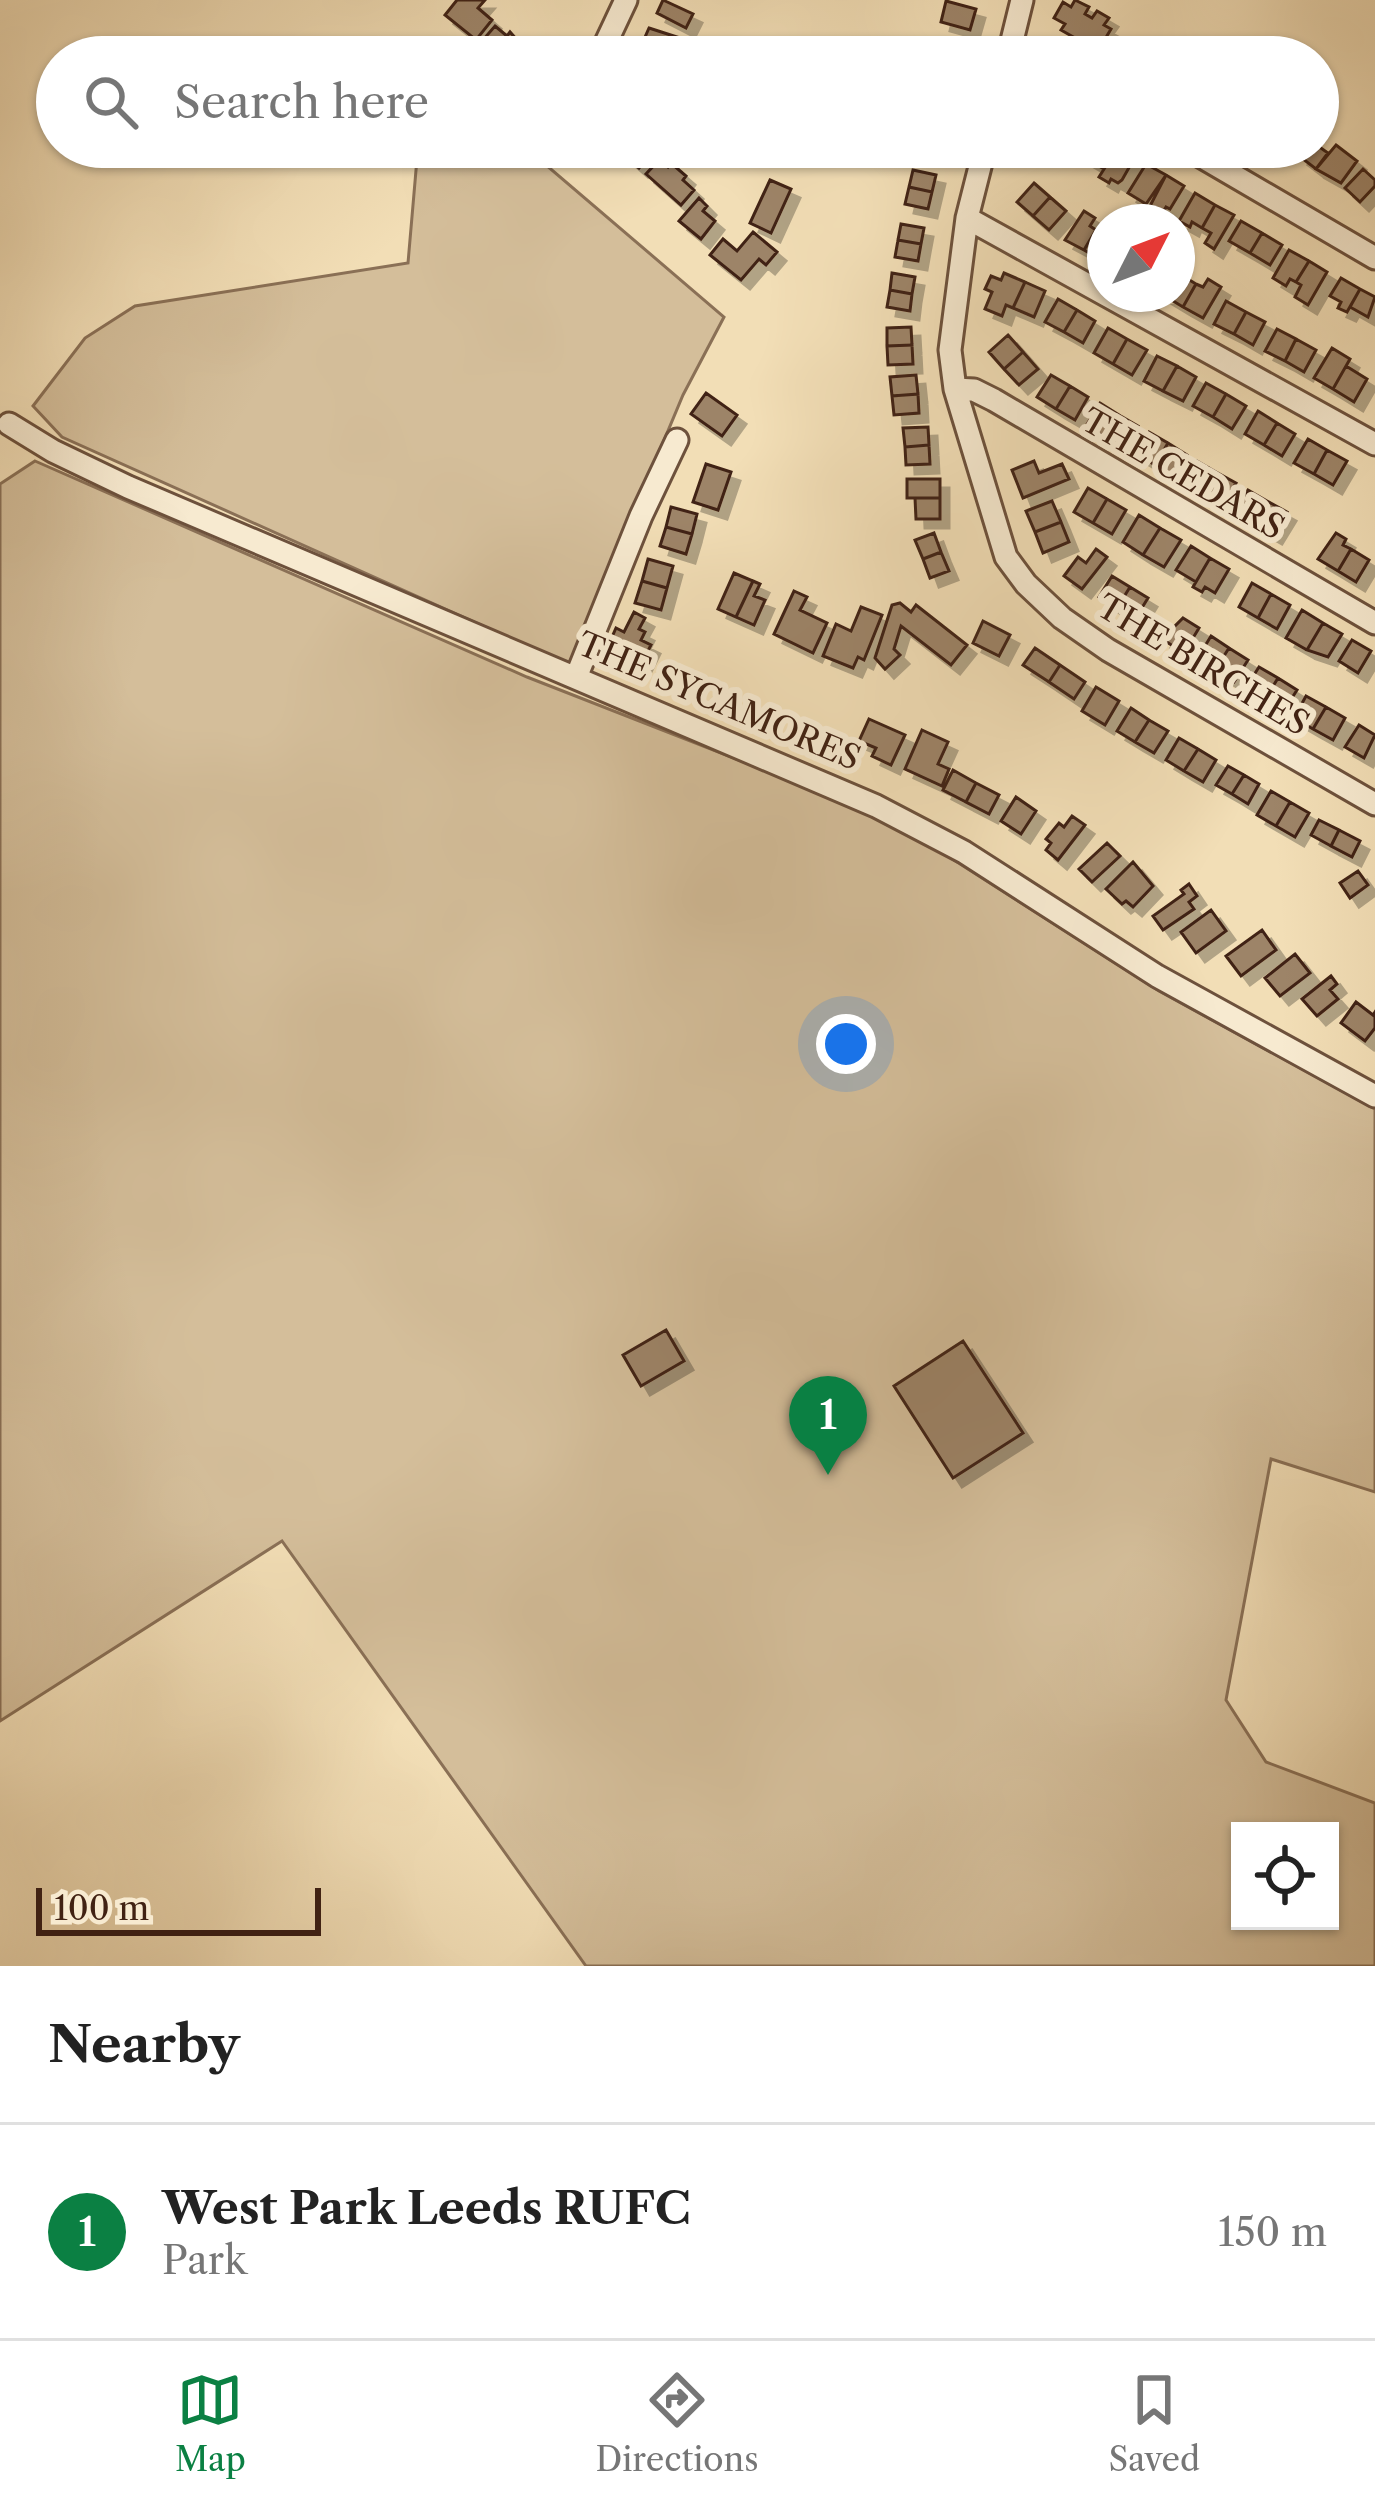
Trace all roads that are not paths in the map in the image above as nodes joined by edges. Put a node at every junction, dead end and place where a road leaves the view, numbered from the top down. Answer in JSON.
{"nodes":[{"id":1,"x":626,"y":0,"type":"edge"},
{"id":2,"x":1022,"y":0,"type":"edge"},
{"id":3,"x":612,"y":36,"type":"edge"},
{"id":4,"x":1019,"y":36,"type":"edge"},
{"id":5,"x":981,"y":168,"type":"edge"},
{"id":6,"x":1221,"y":168,"type":"edge"},
{"id":7,"x":968,"y":218,"type":"junction"},
{"id":8,"x":1375,"y":258,"type":"edge"},
{"id":9,"x":955,"y":389,"type":"junction"},
{"id":10,"x":9,"y":424,"type":"dead end"},
{"id":11,"x":677,"y":440,"type":"dead end"},
{"id":12,"x":1375,"y":444,"type":"edge"},
{"id":13,"x":1375,"y":623,"type":"edge"},
{"id":14,"x":577,"y":675,"type":"junction"},
{"id":15,"x":1375,"y":804,"type":"edge"},
{"id":16,"x":1375,"y":1096,"type":"edge"}],
"edges":[{"from":1,"to":3,"type":"street"},
{"from":2,"to":4,"type":"street"},
{"from":5,"to":7,"type":"street","name":"THE BIRCHES"},
{"from":6,"to":8,"type":"street"},
{"from":7,"to":9,"type":"street","name":"THE BIRCHES"},
{"from":7,"to":12,"type":"street"},
{"from":9,"to":13,"type":"street","name":"THE CEDARS"},
{"from":9,"to":15,"type":"street","name":"THE BIRCHES"},
{"from":10,"to":14,"type":"street","name":"THE SYCAMORES"},
{"from":11,"to":14,"type":"street"},
{"from":14,"to":16,"type":"street","name":"THE SYCAMORES"}]}
